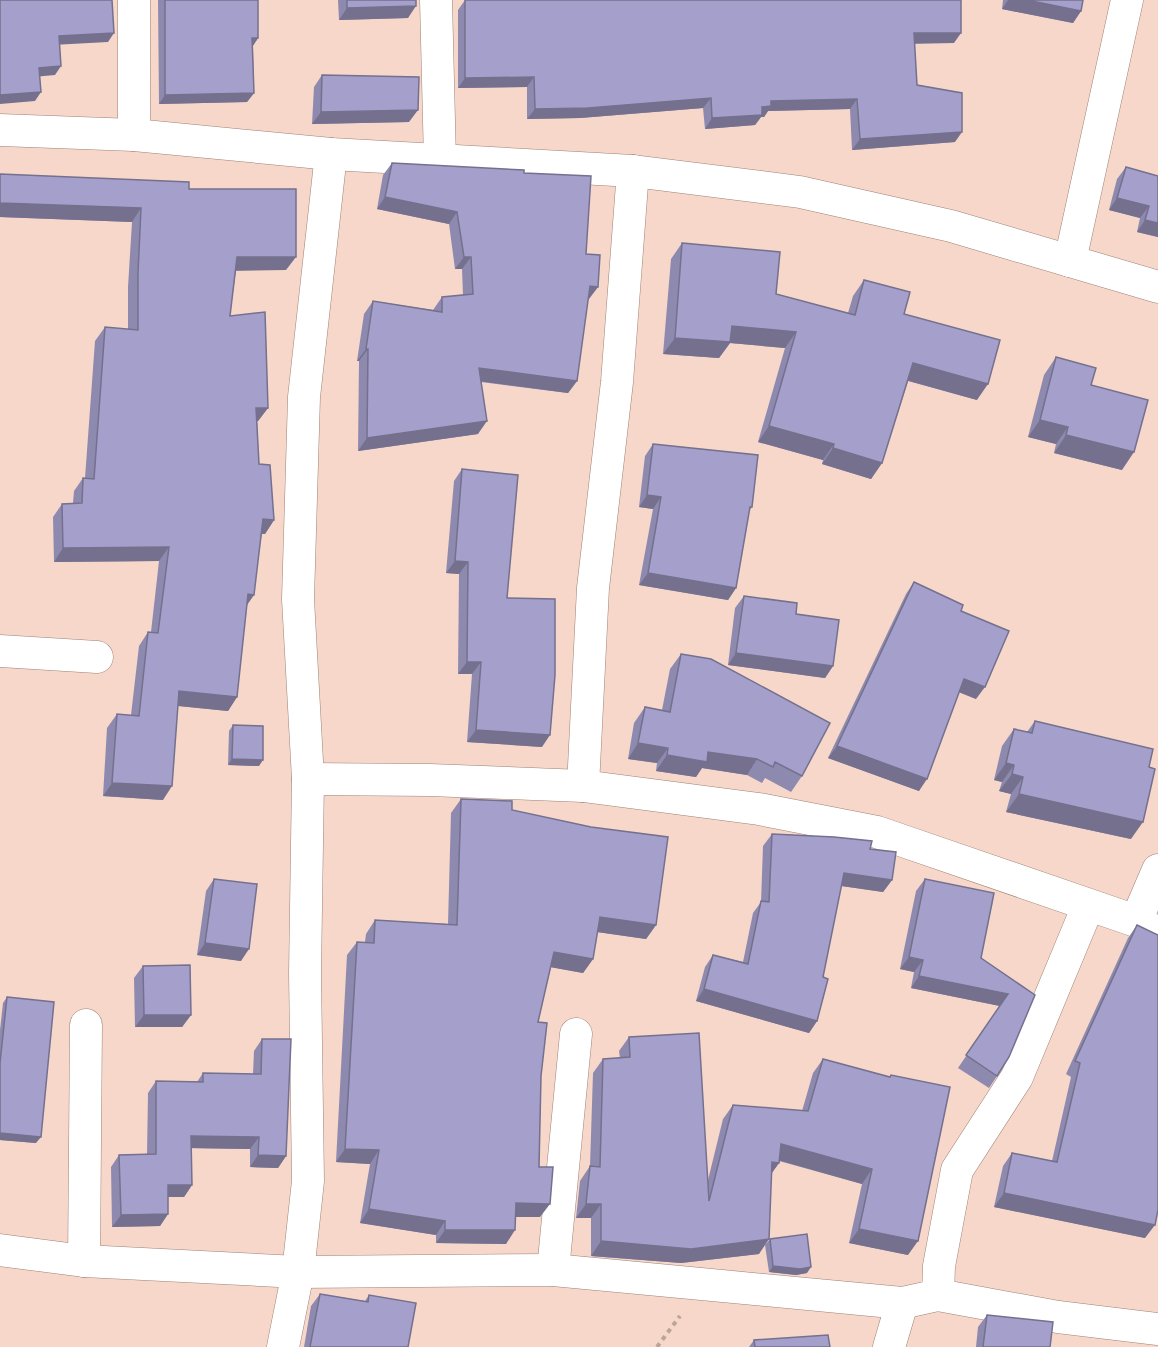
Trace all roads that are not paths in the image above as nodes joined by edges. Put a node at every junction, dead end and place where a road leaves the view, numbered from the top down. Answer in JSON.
{"nodes":[{"id":1,"x":134,"y":0,"type":"edge"},
{"id":2,"x":436,"y":0,"type":"edge"},
{"id":3,"x":1127,"y":0,"type":"edge"},
{"id":4,"x":0,"y":130,"type":"edge"},
{"id":5,"x":134,"y":135,"type":"junction"},
{"id":6,"x":331,"y":153,"type":"junction"},
{"id":7,"x":440,"y":160,"type":"junction"},
{"id":8,"x":633,"y":171,"type":"junction"},
{"id":9,"x":1070,"y":261,"type":"junction"},
{"id":10,"x":1158,"y":287,"type":"edge"},
{"id":11,"x":0,"y":651,"type":"edge"},
{"id":12,"x":97,"y":657,"type":"dead end"},
{"id":13,"x":308,"y":779,"type":"junction"},
{"id":14,"x":583,"y":786,"type":"junction"},
{"id":15,"x":1158,"y":870,"type":"edge"},
{"id":16,"x":1088,"y":906,"type":"junction"},
{"id":17,"x":1147,"y":927,"type":"edge"},
{"id":18,"x":86,"y":1025,"type":"dead end"},
{"id":19,"x":576,"y":1034,"type":"dead end"},
{"id":20,"x":0,"y":1250,"type":"edge"},
{"id":21,"x":84,"y":1262,"type":"junction"},
{"id":22,"x":553,"y":1270,"type":"junction"},
{"id":23,"x":298,"y":1272,"type":"junction"},
{"id":24,"x":938,"y":1295,"type":"junction"},
{"id":25,"x":902,"y":1304,"type":"junction"},
{"id":26,"x":1158,"y":1329,"type":"edge"},
{"id":27,"x":283,"y":1347,"type":"edge"},
{"id":28,"x":889,"y":1347,"type":"edge"}],
"edges":[{"from":1,"to":5,"type":"street"},
{"from":2,"to":7,"type":"street"},
{"from":3,"to":9,"type":"street"},
{"from":4,"to":5,"type":"street"},
{"from":5,"to":6,"type":"street"},
{"from":6,"to":7,"type":"street"},
{"from":6,"to":13,"type":"street"},
{"from":7,"to":8,"type":"street"},
{"from":8,"to":9,"type":"street"},
{"from":8,"to":14,"type":"street"},
{"from":9,"to":10,"type":"street"},
{"from":11,"to":12,"type":"street"},
{"from":13,"to":14,"type":"street"},
{"from":13,"to":23,"type":"street"},
{"from":14,"to":16,"type":"street"},
{"from":15,"to":17,"type":"street"},
{"from":16,"to":17,"type":"street"},
{"from":16,"to":24,"type":"street"},
{"from":18,"to":21,"type":"street"},
{"from":19,"to":22,"type":"street"},
{"from":20,"to":21,"type":"street"},
{"from":21,"to":23,"type":"street"},
{"from":22,"to":23,"type":"street"},
{"from":22,"to":25,"type":"street"},
{"from":23,"to":27,"type":"street"},
{"from":24,"to":25,"type":"street"},
{"from":24,"to":26,"type":"street"},
{"from":25,"to":28,"type":"street"}]}
